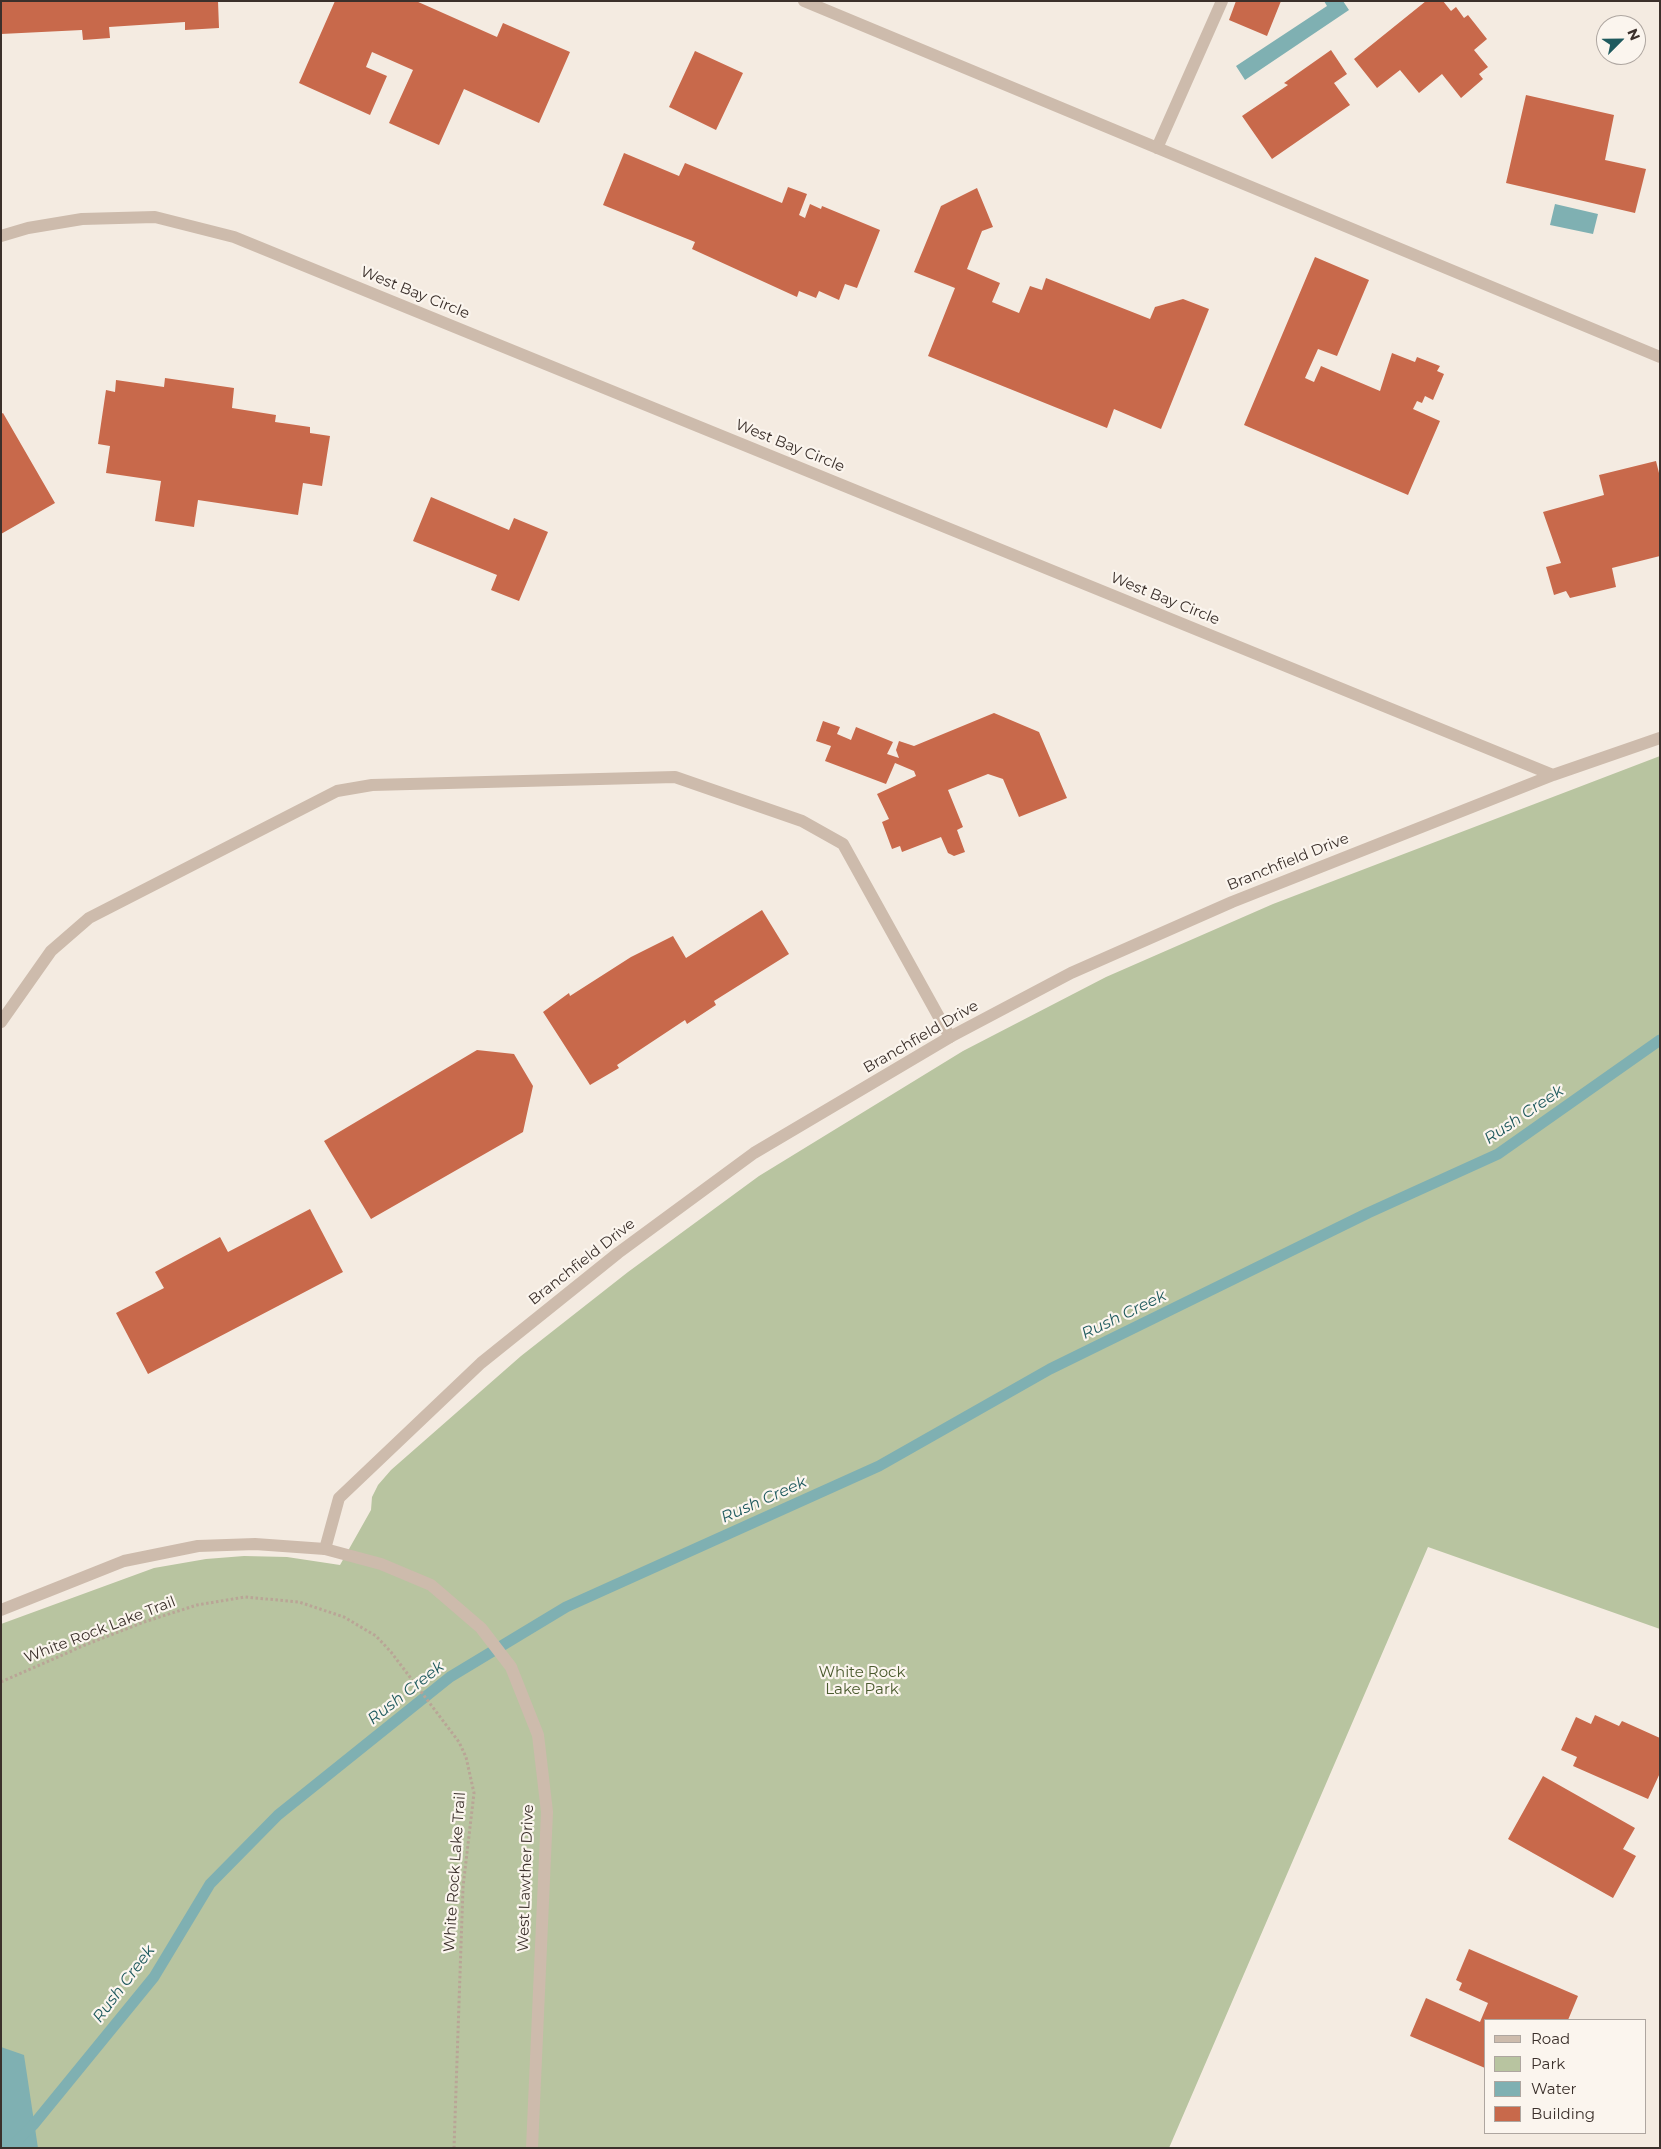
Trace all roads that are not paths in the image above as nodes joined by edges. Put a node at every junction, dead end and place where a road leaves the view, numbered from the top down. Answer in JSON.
{"nodes":[{"id":1,"x":804,"y":1,"type":"edge"},
{"id":2,"x":1222,"y":1,"type":"edge"},
{"id":3,"x":1157,"y":148,"type":"junction"},
{"id":4,"x":1,"y":236,"type":"edge"},
{"id":5,"x":1660,"y":357,"type":"edge"},
{"id":6,"x":1660,"y":738,"type":"edge"},
{"id":7,"x":1553,"y":775,"type":"junction"},
{"id":8,"x":1,"y":1022,"type":"edge"},
{"id":9,"x":950,"y":1037,"type":"junction"},
{"id":10,"x":325,"y":1549,"type":"junction"},
{"id":11,"x":1,"y":1610,"type":"edge"},
{"id":12,"x":532,"y":2148,"type":"edge"}],
"edges":[{"from":1,"to":3,"type":"street"},
{"from":2,"to":3,"type":"street"},
{"from":3,"to":5,"type":"street"},
{"from":4,"to":7,"type":"street","name":"West Bay Circle"},
{"from":6,"to":7,"type":"street","name":"Branchfield Drive"},
{"from":7,"to":9,"type":"street","name":"Branchfield Drive"},
{"from":8,"to":9,"type":"street"},
{"from":9,"to":10,"type":"street","name":"Branchfield Drive"},
{"from":10,"to":11,"type":"street","name":"West Lawther Drive"},
{"from":10,"to":12,"type":"street","name":"West Lawther Drive"}]}
